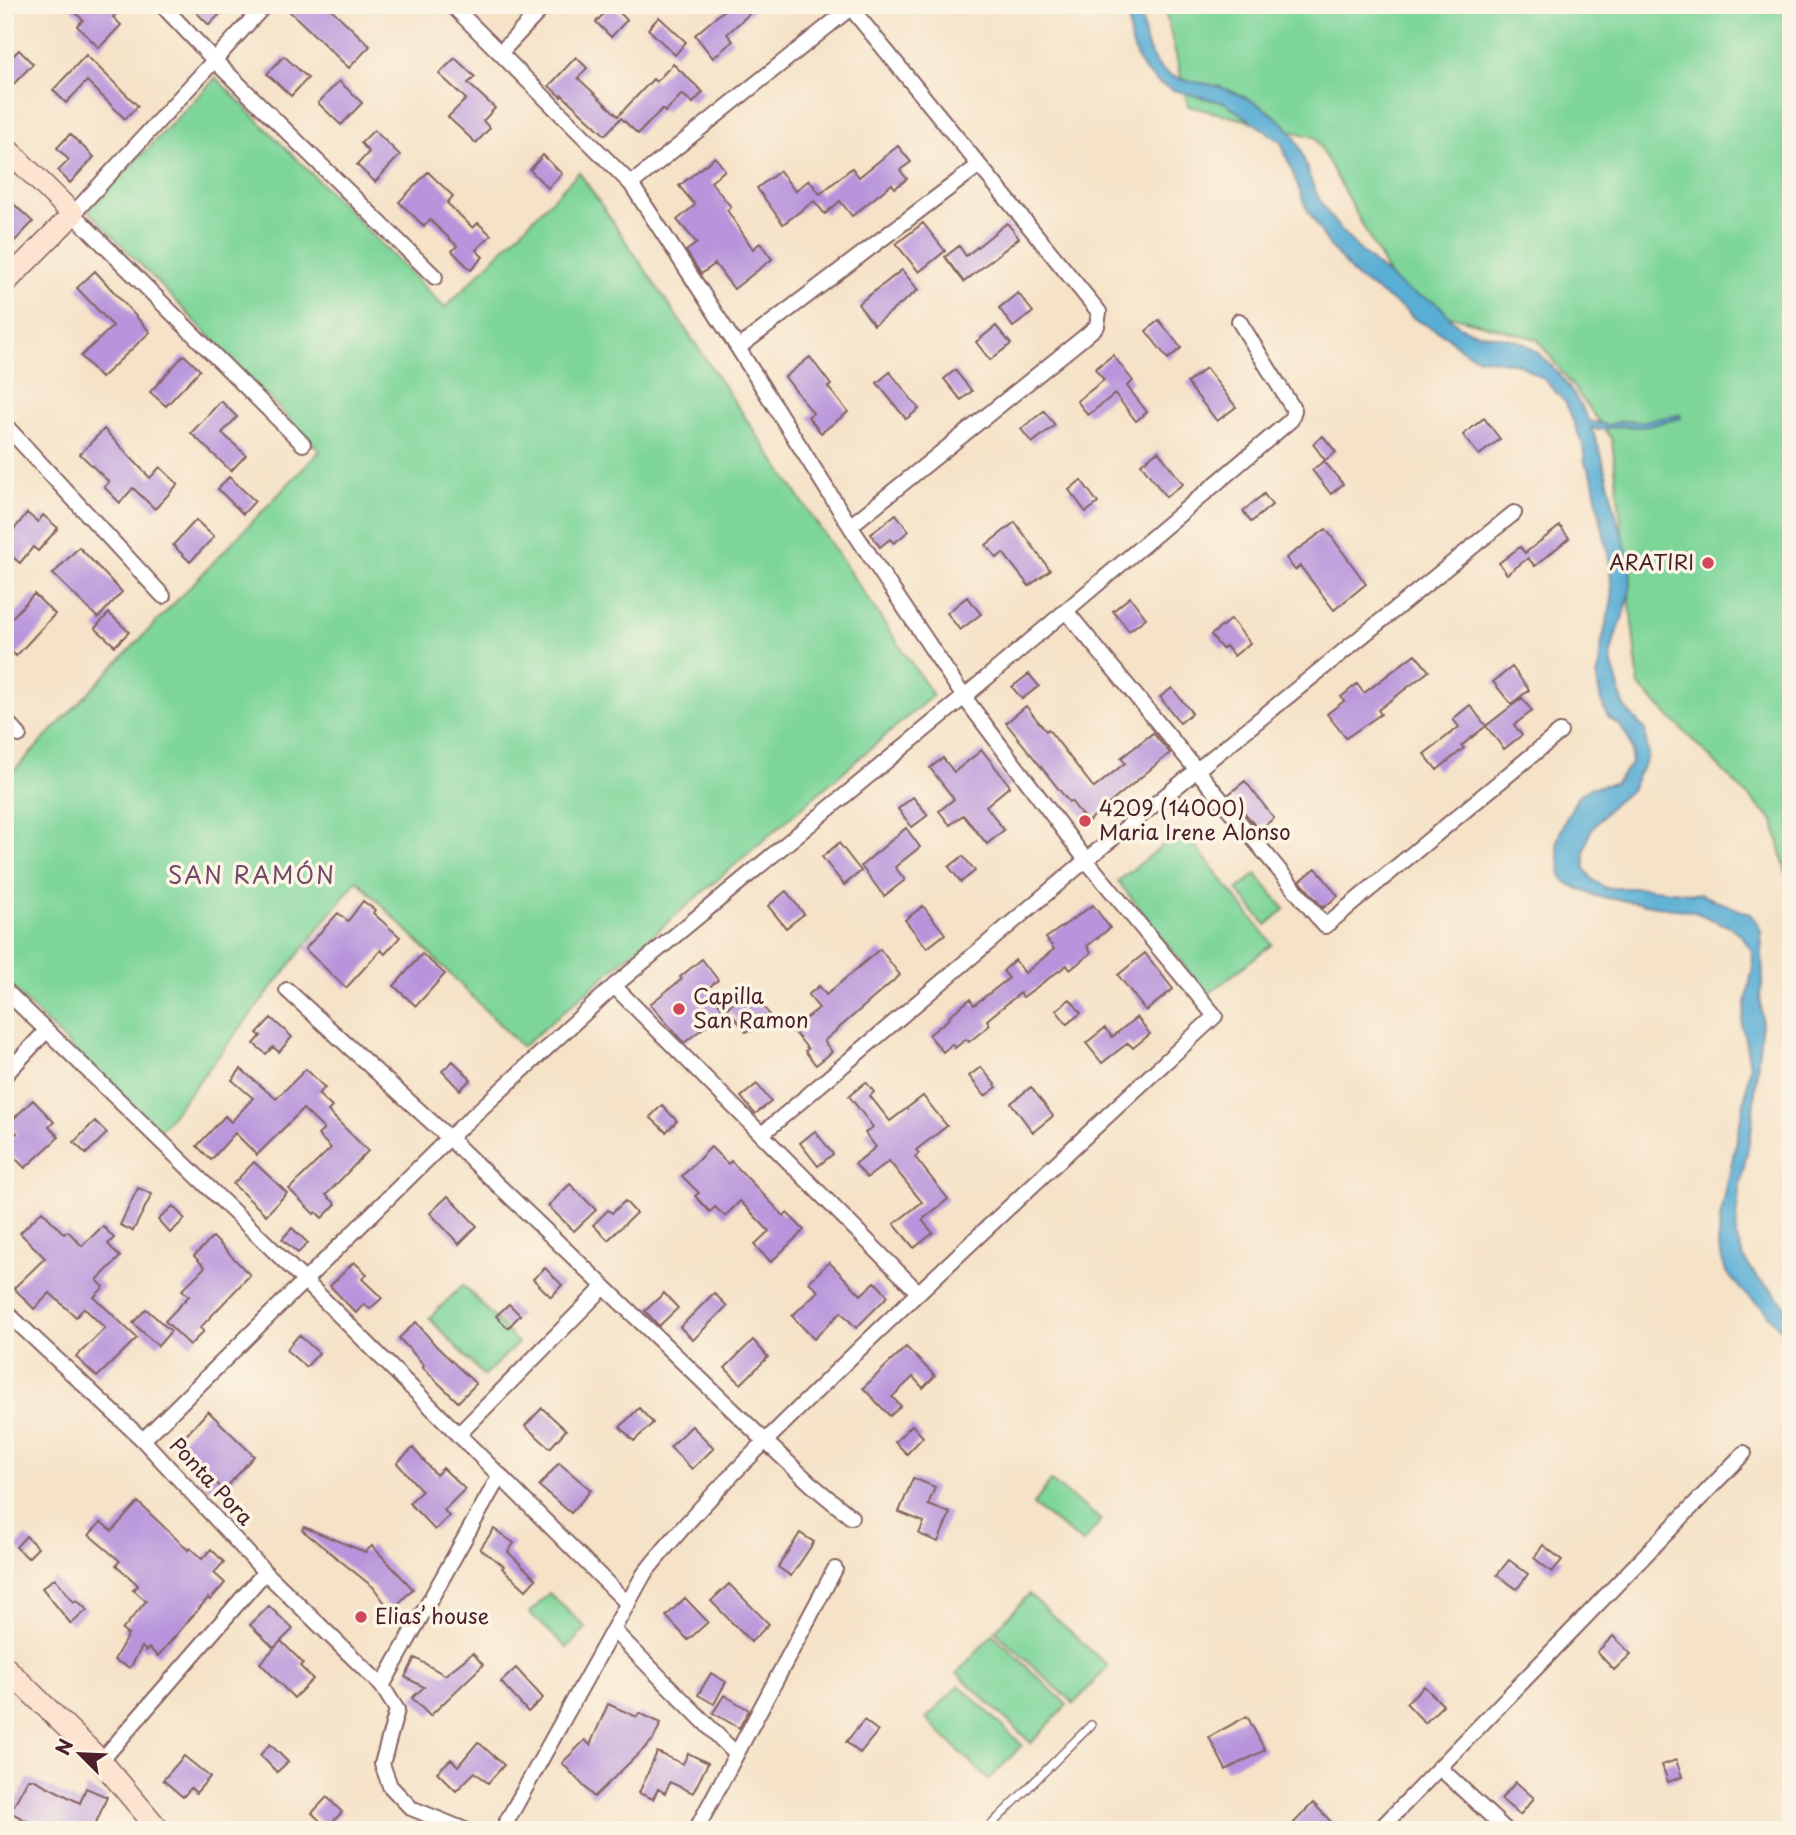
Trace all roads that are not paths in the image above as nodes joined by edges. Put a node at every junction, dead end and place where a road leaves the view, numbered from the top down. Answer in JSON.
{"nodes":[{"id":1,"x":162,"y":5,"type":"edge"},
{"id":2,"x":265,"y":5,"type":"edge"},
{"id":3,"x":452,"y":5,"type":"edge"},
{"id":4,"x":545,"y":5,"type":"edge"},
{"id":5,"x":852,"y":7,"type":"edge"},
{"id":6,"x":501,"y":52,"type":"junction"},
{"id":7,"x":214,"y":60,"type":"junction"},
{"id":8,"x":5,"y":147,"type":"edge"},
{"id":9,"x":978,"y":166,"type":"junction"},
{"id":10,"x":631,"y":184,"type":"junction"},
{"id":11,"x":73,"y":214,"type":"junction"},
{"id":12,"x":435,"y":277,"type":"dead end"},
{"id":13,"x":5,"y":283,"type":"edge"},
{"id":14,"x":1239,"y":321,"type":"dead end"},
{"id":15,"x":738,"y":348,"type":"junction"},
{"id":16,"x":5,"y":425,"type":"edge"},
{"id":17,"x":303,"y":444,"type":"dead end"},
{"id":18,"x":1514,"y":513,"type":"dead end"},
{"id":19,"x":850,"y":526,"type":"junction"},
{"id":20,"x":163,"y":596,"type":"dead end"},
{"id":21,"x":1066,"y":611,"type":"junction"},
{"id":22,"x":964,"y":697,"type":"junction"},
{"id":23,"x":5,"y":720,"type":"edge"},
{"id":24,"x":1560,"y":732,"type":"dead end"},
{"id":25,"x":19,"y":735,"type":"dead end"},
{"id":26,"x":1196,"y":771,"type":"junction"},
{"id":27,"x":1086,"y":860,"type":"junction"},
{"id":28,"x":614,"y":986,"type":"junction"},
{"id":29,"x":5,"y":990,"type":"edge"},
{"id":30,"x":287,"y":990,"type":"dead end"},
{"id":31,"x":46,"y":1031,"type":"junction"},
{"id":32,"x":5,"y":1075,"type":"edge"},
{"id":33,"x":762,"y":1134,"type":"junction"},
{"id":34,"x":449,"y":1138,"type":"junction"},
{"id":35,"x":304,"y":1280,"type":"junction"},
{"id":36,"x":604,"y":1287,"type":"junction"},
{"id":37,"x":918,"y":1292,"type":"junction"},
{"id":38,"x":5,"y":1311,"type":"edge"},
{"id":39,"x":458,"y":1435,"type":"junction"},
{"id":40,"x":143,"y":1440,"type":"junction"},
{"id":41,"x":765,"y":1441,"type":"junction"},
{"id":42,"x":1744,"y":1453,"type":"dead end"},
{"id":43,"x":500,"y":1475,"type":"junction"},
{"id":44,"x":851,"y":1517,"type":"dead end"},
{"id":45,"x":835,"y":1569,"type":"dead end"},
{"id":46,"x":265,"y":1572,"type":"junction"},
{"id":47,"x":628,"y":1604,"type":"junction"},
{"id":48,"x":614,"y":1630,"type":"junction"},
{"id":49,"x":8,"y":1678,"type":"edge"},
{"id":50,"x":382,"y":1686,"type":"junction"},
{"id":51,"x":1091,"y":1726,"type":"dead end"},
{"id":52,"x":736,"y":1754,"type":"junction"},
{"id":53,"x":101,"y":1761,"type":"junction"},
{"id":54,"x":1439,"y":1767,"type":"junction"},
{"id":55,"x":158,"y":1830,"type":"edge"},
{"id":56,"x":465,"y":1830,"type":"edge"},
{"id":57,"x":502,"y":1830,"type":"edge"},
{"id":58,"x":696,"y":1830,"type":"edge"},
{"id":59,"x":986,"y":1830,"type":"edge"},
{"id":60,"x":1379,"y":1830,"type":"edge"},
{"id":61,"x":1506,"y":1830,"type":"edge"}],
"edges":[{"from":1,"to":7,"type":"street"},
{"from":2,"to":7,"type":"street"},
{"from":3,"to":6,"type":"street"},
{"from":4,"to":6,"type":"street"},
{"from":5,"to":9,"type":"street"},
{"from":5,"to":10,"type":"street"},
{"from":6,"to":10,"type":"street"},
{"from":7,"to":11,"type":"street"},
{"from":7,"to":12,"type":"street"},
{"from":8,"to":11,"type":"street"},
{"from":9,"to":15,"type":"street"},
{"from":9,"to":19,"type":"street"},
{"from":10,"to":15,"type":"street"},
{"from":11,"to":13,"type":"street"},
{"from":11,"to":17,"type":"street"},
{"from":14,"to":21,"type":"street"},
{"from":15,"to":19,"type":"street"},
{"from":16,"to":20,"type":"street"},
{"from":18,"to":26,"type":"street"},
{"from":19,"to":22,"type":"street"},
{"from":21,"to":22,"type":"street"},
{"from":21,"to":26,"type":"street"},
{"from":22,"to":27,"type":"street"},
{"from":22,"to":28,"type":"street"},
{"from":23,"to":25,"type":"street"},
{"from":24,"to":26,"type":"street"},
{"from":26,"to":27,"type":"street"},
{"from":27,"to":33,"type":"street"},
{"from":27,"to":37,"type":"street"},
{"from":28,"to":33,"type":"street"},
{"from":28,"to":34,"type":"street"},
{"from":29,"to":31,"type":"street"},
{"from":30,"to":34,"type":"street"},
{"from":31,"to":32,"type":"street"},
{"from":31,"to":35,"type":"street"},
{"from":33,"to":37,"type":"street"},
{"from":34,"to":35,"type":"street"},
{"from":34,"to":36,"type":"street"},
{"from":35,"to":39,"type":"street"},
{"from":35,"to":40,"type":"street"},
{"from":36,"to":39,"type":"street"},
{"from":36,"to":41,"type":"street"},
{"from":37,"to":41,"type":"street"},
{"from":38,"to":40,"type":"street","name":"Ponta Pora"},
{"from":39,"to":43,"type":"street"},
{"from":40,"to":46,"type":"street","name":"Ponta Pora"},
{"from":41,"to":44,"type":"street"},
{"from":41,"to":47,"type":"street"},
{"from":42,"to":54,"type":"street"},
{"from":43,"to":47,"type":"street"},
{"from":43,"to":50,"type":"street"},
{"from":45,"to":52,"type":"street"},
{"from":46,"to":50,"type":"street","name":"Ponta Pora"},
{"from":46,"to":53,"type":"street"},
{"from":47,"to":48,"type":"street"},
{"from":48,"to":52,"type":"street"},
{"from":48,"to":57,"type":"street"},
{"from":49,"to":53,"type":"street"},
{"from":50,"to":56,"type":"street"},
{"from":51,"to":59,"type":"lane"},
{"from":52,"to":58,"type":"street"},
{"from":53,"to":55,"type":"street"},
{"from":54,"to":60,"type":"street"},
{"from":54,"to":61,"type":"street"}]}
